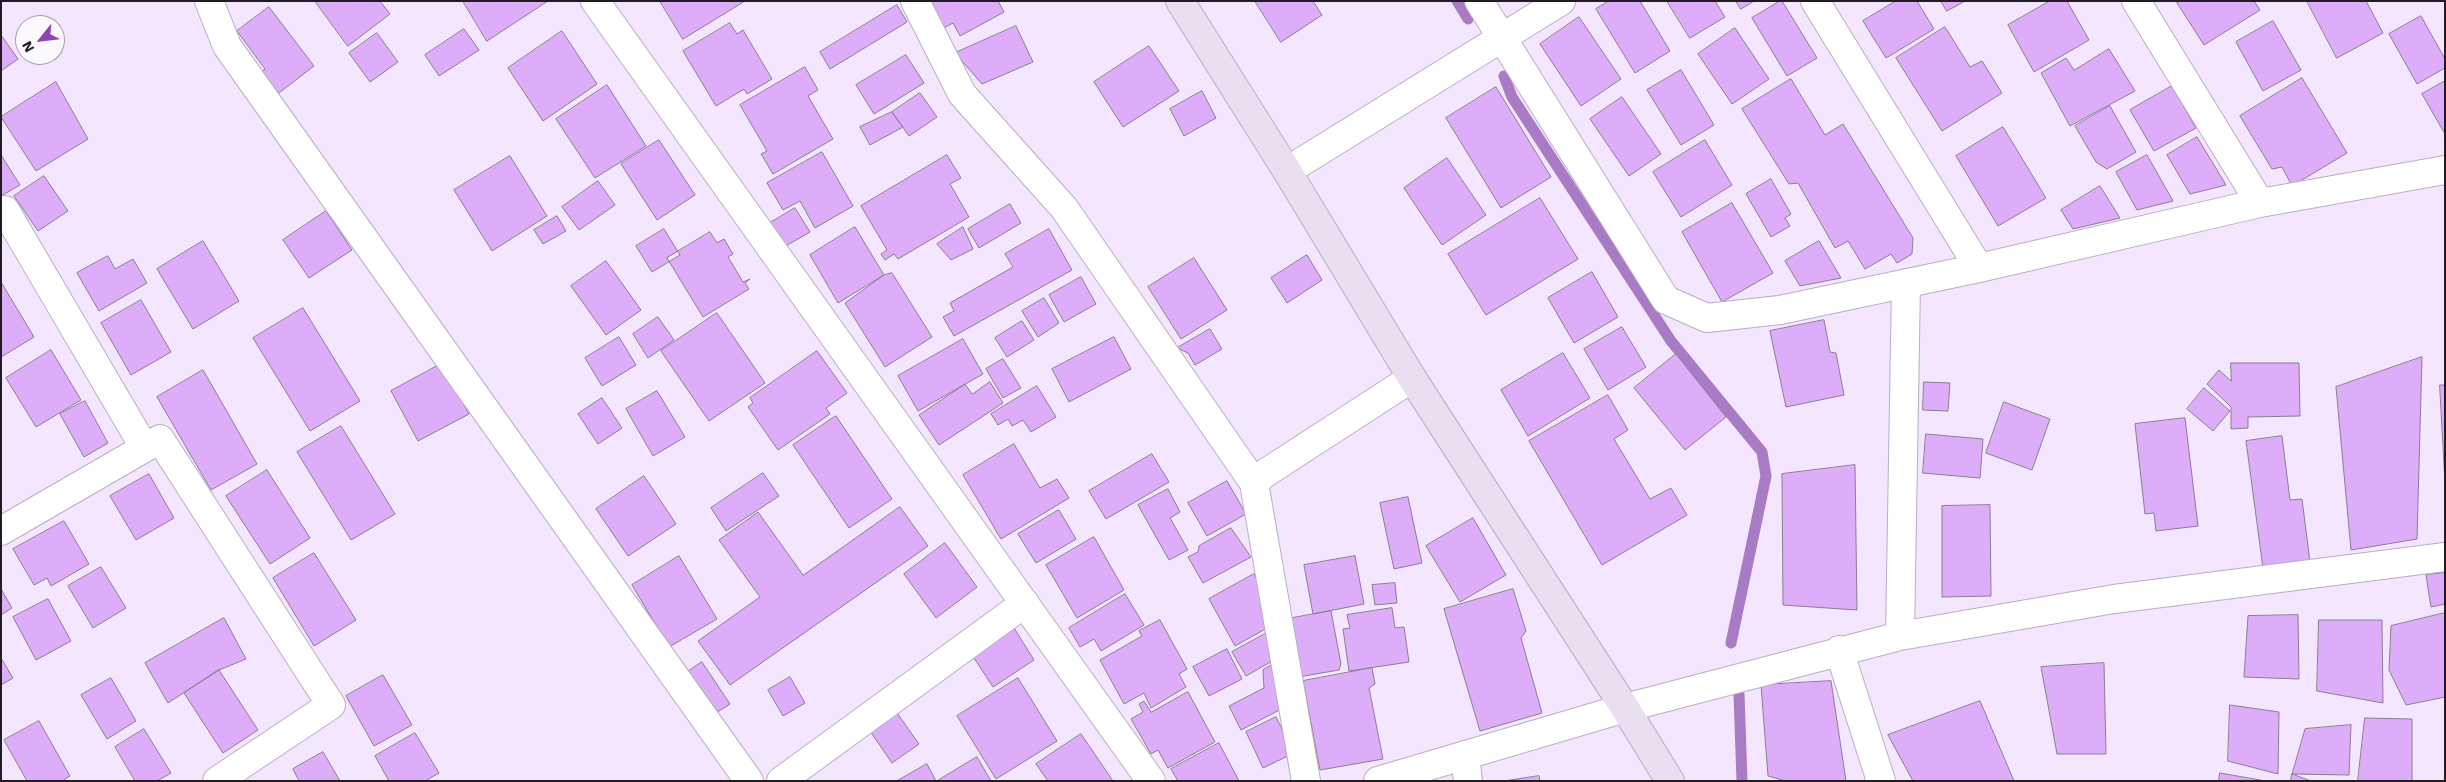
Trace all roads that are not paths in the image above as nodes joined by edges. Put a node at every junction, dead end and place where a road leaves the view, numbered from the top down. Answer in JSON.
{"nodes":[{"id":1,"x":209,"y":1,"type":"edge"},
{"id":2,"x":595,"y":1,"type":"edge"},
{"id":3,"x":915,"y":1,"type":"edge"},
{"id":4,"x":1180,"y":1,"type":"edge"},
{"id":5,"x":1480,"y":1,"type":"edge"},
{"id":6,"x":1561,"y":1,"type":"edge"},
{"id":7,"x":1815,"y":1,"type":"edge"},
{"id":8,"x":2136,"y":1,"type":"edge"},
{"id":9,"x":1502,"y":38,"type":"junction"},
{"id":10,"x":2445,"y":170,"type":"edge"},
{"id":11,"x":1287,"y":171,"type":"junction"},
{"id":12,"x":2260,"y":203,"type":"junction"},
{"id":13,"x":5,"y":210,"type":"dead end"},
{"id":14,"x":1979,"y":268,"type":"junction"},
{"id":15,"x":1906,"y":283,"type":"junction"},
{"id":16,"x":1412,"y":378,"type":"junction"},
{"id":17,"x":144,"y":447,"type":"junction"},
{"id":18,"x":1254,"y":483,"type":"junction"},
{"id":19,"x":1,"y":531,"type":"edge"},
{"id":20,"x":2445,"y":557,"type":"edge"},
{"id":21,"x":1024,"y":604,"type":"junction"},
{"id":22,"x":1900,"y":636,"type":"junction"},
{"id":23,"x":1839,"y":650,"type":"junction"},
{"id":24,"x":1625,"y":708,"type":"junction"},
{"id":25,"x":1466,"y":768,"type":"edge"},
{"id":26,"x":217,"y":781,"type":"edge"},
{"id":27,"x":749,"y":781,"type":"edge"},
{"id":28,"x":781,"y":781,"type":"edge"},
{"id":29,"x":1151,"y":781,"type":"edge"},
{"id":30,"x":1306,"y":781,"type":"edge"},
{"id":31,"x":1378,"y":781,"type":"edge"},
{"id":32,"x":1670,"y":781,"type":"edge"},
{"id":33,"x":1881,"y":781,"type":"edge"}],
"edges":[{"from":1,"to":27,"type":"street"},
{"from":2,"to":21,"type":"street"},
{"from":3,"to":18,"type":"street"},
{"from":4,"to":11,"type":"street"},
{"from":5,"to":9,"type":"street"},
{"from":6,"to":9,"type":"street"},
{"from":7,"to":14,"type":"street"},
{"from":8,"to":12,"type":"street"},
{"from":9,"to":11,"type":"street"},
{"from":9,"to":15,"type":"street"},
{"from":10,"to":12,"type":"street"},
{"from":11,"to":16,"type":"street"},
{"from":12,"to":14,"type":"street"},
{"from":13,"to":17,"type":"street"},
{"from":14,"to":15,"type":"street"},
{"from":15,"to":22,"type":"street"},
{"from":16,"to":18,"type":"street"},
{"from":16,"to":24,"type":"street"},
{"from":17,"to":19,"type":"street"},
{"from":17,"to":26,"type":"street"},
{"from":18,"to":30,"type":"street"},
{"from":20,"to":22,"type":"street"},
{"from":21,"to":28,"type":"street"},
{"from":21,"to":29,"type":"street"},
{"from":22,"to":23,"type":"street"},
{"from":23,"to":24,"type":"street"},
{"from":23,"to":33,"type":"street"},
{"from":24,"to":25,"type":"street"},
{"from":24,"to":32,"type":"street"},
{"from":25,"to":31,"type":"street"}]}
